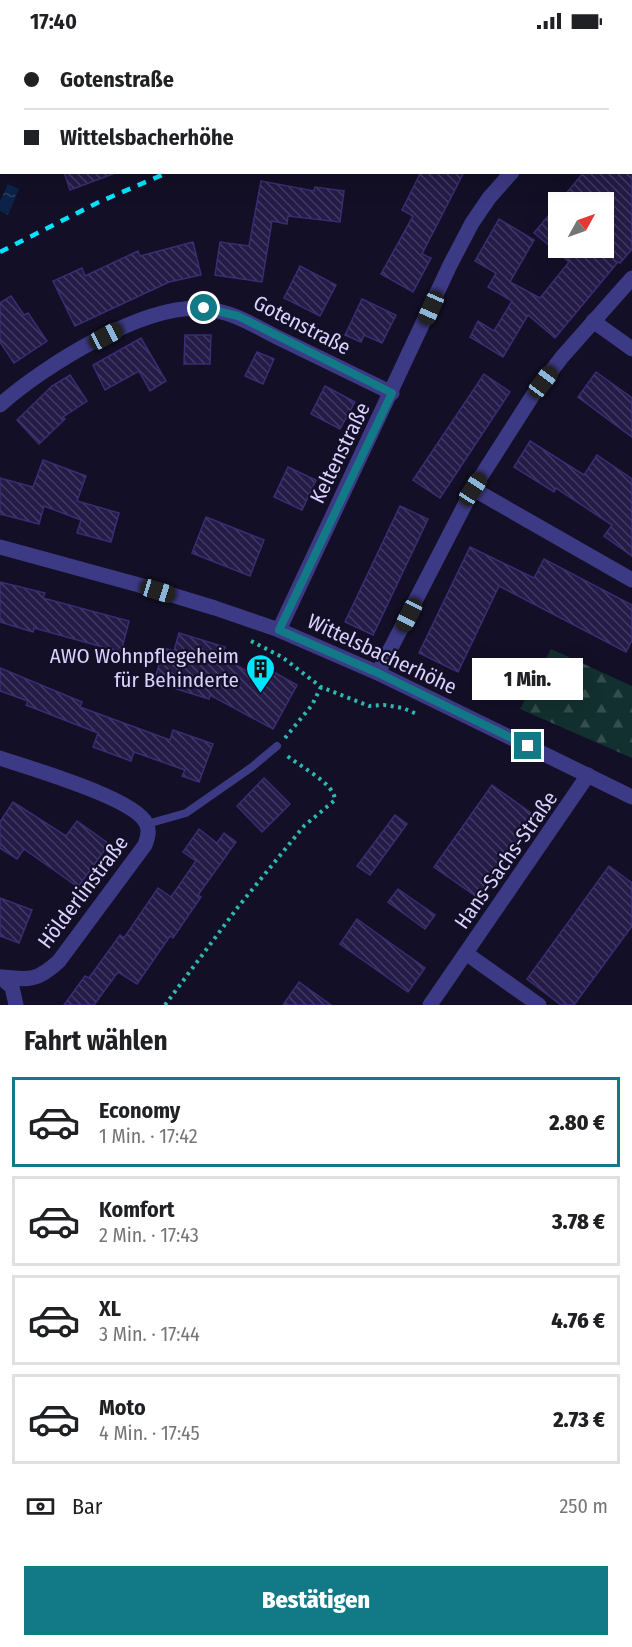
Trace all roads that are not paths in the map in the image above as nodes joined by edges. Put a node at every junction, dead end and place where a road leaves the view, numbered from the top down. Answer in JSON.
{"nodes":[{"id":1,"x":510,"y":174,"type":"edge"},
{"id":2,"x":632,"y":278,"type":"edge"},
{"id":3,"x":593,"y":321,"type":"junction"},
{"id":4,"x":632,"y":349,"type":"edge"},
{"id":5,"x":392,"y":393,"type":"junction"},
{"id":6,"x":0,"y":405,"type":"edge"},
{"id":7,"x":473,"y":489,"type":"junction"},
{"id":8,"x":0,"y":547,"type":"edge"},
{"id":9,"x":632,"y":580,"type":"edge"},
{"id":10,"x":279,"y":630,"type":"junction"},
{"id":11,"x":378,"y":673,"type":"junction"},
{"id":12,"x":277,"y":746,"type":"road end"},
{"id":13,"x":0,"y":758,"type":"edge"},
{"id":14,"x":30,"y":769,"type":"junction"},
{"id":15,"x":0,"y":771,"type":"edge"},
{"id":16,"x":588,"y":775,"type":"junction"},
{"id":17,"x":632,"y":797,"type":"edge"},
{"id":18,"x":147,"y":824,"type":"junction"},
{"id":19,"x":467,"y":954,"type":"junction"},
{"id":20,"x":1,"y":977,"type":"edge"},
{"id":21,"x":16,"y":1005,"type":"edge"},
{"id":22,"x":430,"y":1005,"type":"edge"},
{"id":23,"x":539,"y":1005,"type":"edge"}],
"edges":[{"from":1,"to":5,"type":"street","name":"Keltenstraße"},
{"from":2,"to":3,"type":"street"},
{"from":3,"to":4,"type":"street"},
{"from":3,"to":7,"type":"street"},
{"from":5,"to":6,"type":"street","name":"Gotenstraße"},
{"from":5,"to":10,"type":"street","name":"Keltenstraße"},
{"from":7,"to":9,"type":"street"},
{"from":7,"to":11,"type":"street"},
{"from":8,"to":10,"type":"street","name":"Wittelsbacherhöhe"},
{"from":10,"to":11,"type":"street","name":"Wittelsbacherhöhe"},
{"from":11,"to":16,"type":"street","name":"Wittelsbacherhöhe"},
{"from":12,"to":18,"type":"lane","name":"Hölderlinstraße"},
{"from":13,"to":14,"type":"street","name":"Hölderlinstraße"},
{"from":14,"to":15,"type":"street","name":"Hölderlinstraße"},
{"from":14,"to":18,"type":"street","name":"Hölderlinstraße"},
{"from":16,"to":17,"type":"street","name":"Wittelsbacherhöhe"},
{"from":16,"to":19,"type":"street","name":"Hans-Sachs-Straße"},
{"from":18,"to":20,"type":"street","name":"Hölderlinstraße"},
{"from":19,"to":22,"type":"street"},
{"from":19,"to":23,"type":"street","name":"Hans-Sachs-Straße"},
{"from":20,"to":21,"type":"street"}]}
